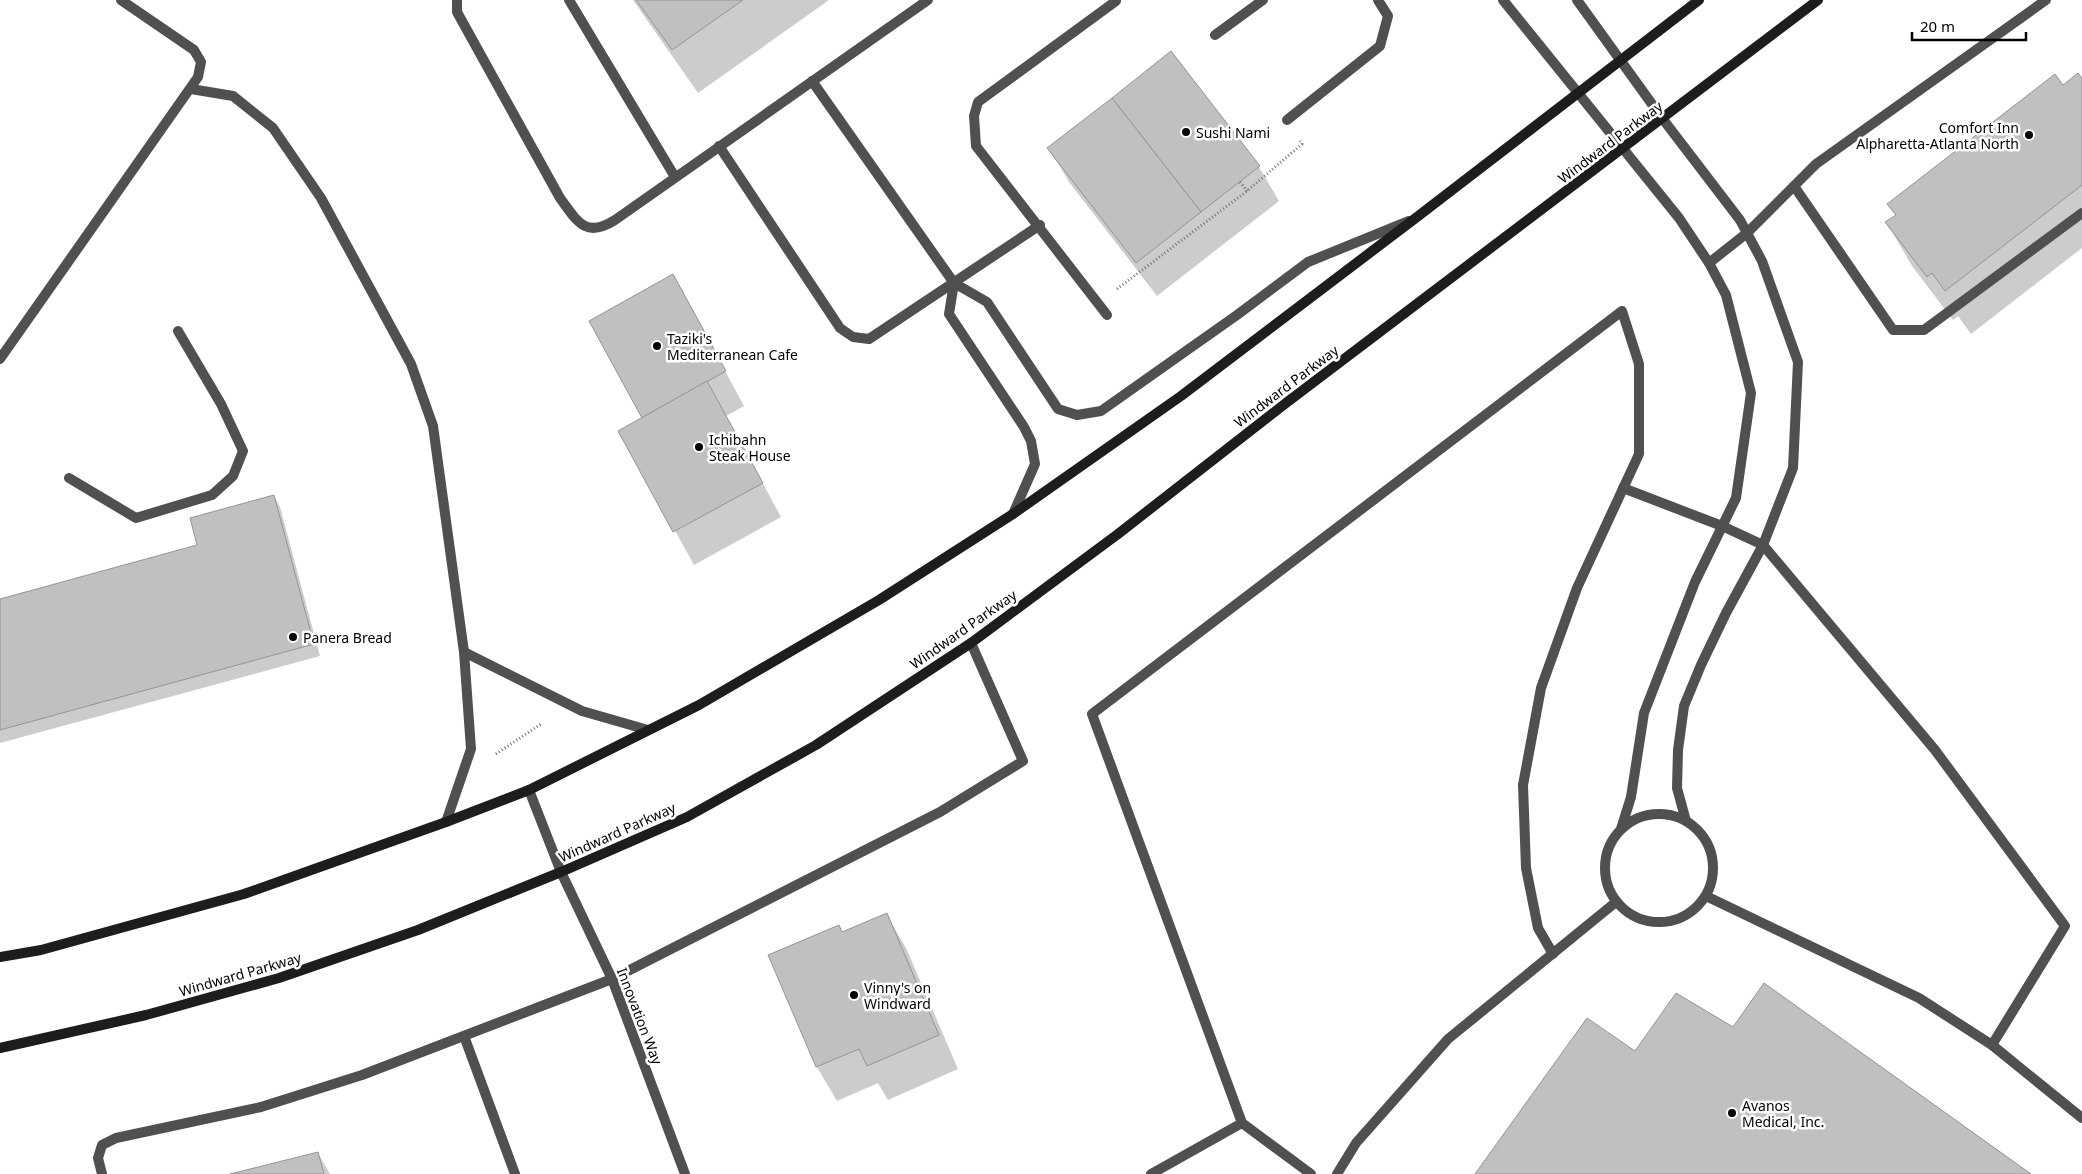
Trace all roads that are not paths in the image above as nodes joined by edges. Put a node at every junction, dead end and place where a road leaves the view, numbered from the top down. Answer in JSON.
{"nodes":[{"id":1,"x":121,"y":0,"type":"edge"},
{"id":2,"x":457,"y":0,"type":"edge"},
{"id":3,"x":569,"y":0,"type":"edge"},
{"id":4,"x":928,"y":0,"type":"edge"},
{"id":5,"x":1263,"y":0,"type":"edge"},
{"id":6,"x":1378,"y":0,"type":"edge"},
{"id":7,"x":1504,"y":0,"type":"edge"},
{"id":8,"x":1577,"y":0,"type":"edge"},
{"id":9,"x":1699,"y":0,"type":"edge"},
{"id":10,"x":1818,"y":0,"type":"edge"},
{"id":11,"x":2046,"y":0,"type":"edge"},
{"id":12,"x":1116,"y":1,"type":"edge"},
{"id":13,"x":1215,"y":35,"type":"dead end"},
{"id":14,"x":1621,"y":61,"type":"junction"},
{"id":15,"x":812,"y":81,"type":"junction"},
{"id":16,"x":191,"y":89,"type":"junction"},
{"id":17,"x":1579,"y":94,"type":"junction"},
{"id":18,"x":1662,"y":118,"type":"junction"},
{"id":19,"x":1287,"y":120,"type":"road end"},
{"id":20,"x":719,"y":146,"type":"junction"},
{"id":21,"x":1623,"y":149,"type":"junction"},
{"id":22,"x":675,"y":177,"type":"junction"},
{"id":23,"x":1794,"y":186,"type":"junction"},
{"id":24,"x":2082,"y":213,"type":"edge"},
{"id":25,"x":1418,"y":217,"type":"junction"},
{"id":26,"x":1040,"y":226,"type":"junction"},
{"id":27,"x":1747,"y":233,"type":"junction"},
{"id":28,"x":1709,"y":262,"type":"junction"},
{"id":29,"x":954,"y":283,"type":"junction"},
{"id":30,"x":1107,"y":315,"type":"dead end"},
{"id":31,"x":178,"y":331,"type":"dead end"},
{"id":32,"x":0,"y":359,"type":"edge"},
{"id":33,"x":69,"y":478,"type":"dead end"},
{"id":34,"x":1623,"y":488,"type":"junction"},
{"id":35,"x":1013,"y":514,"type":"junction"},
{"id":36,"x":1722,"y":526,"type":"junction"},
{"id":37,"x":1763,"y":545,"type":"junction"},
{"id":38,"x":971,"y":643,"type":"junction"},
{"id":39,"x":464,"y":652,"type":"junction"},
{"id":40,"x":648,"y":730,"type":"junction"},
{"id":41,"x":529,"y":790,"type":"junction"},
{"id":42,"x":1686,"y":821,"type":"junction"},
{"id":43,"x":446,"y":822,"type":"junction"},
{"id":44,"x":1621,"y":829,"type":"junction"},
{"id":45,"x":561,"y":872,"type":"junction"},
{"id":46,"x":1706,"y":896,"type":"junction"},
{"id":47,"x":1616,"y":902,"type":"junction"},
{"id":48,"x":1553,"y":954,"type":"junction"},
{"id":49,"x":0,"y":957,"type":"edge"},
{"id":50,"x":612,"y":980,"type":"junction"},
{"id":51,"x":464,"y":1036,"type":"junction"},
{"id":52,"x":1992,"y":1045,"type":"junction"},
{"id":53,"x":0,"y":1048,"type":"edge"},
{"id":54,"x":2082,"y":1118,"type":"edge"},
{"id":55,"x":1242,"y":1123,"type":"junction"},
{"id":56,"x":102,"y":1174,"type":"edge"},
{"id":57,"x":515,"y":1174,"type":"edge"},
{"id":58,"x":685,"y":1174,"type":"edge"},
{"id":59,"x":1151,"y":1174,"type":"edge"},
{"id":60,"x":1311,"y":1174,"type":"edge"},
{"id":61,"x":1337,"y":1174,"type":"edge"}],
"edges":[{"from":1,"to":16,"type":"lane"},
{"from":2,"to":22,"type":"lane"},
{"from":3,"to":22,"type":"lane"},
{"from":4,"to":15,"type":"lane"},
{"from":5,"to":13,"type":"lane"},
{"from":6,"to":19,"type":"lane"},
{"from":7,"to":17,"type":"lane"},
{"from":8,"to":14,"type":"lane"},
{"from":9,"to":14,"type":"main road"},
{"from":10,"to":18,"type":"main road","name":"Windward Parkway"},
{"from":11,"to":23,"type":"lane"},
{"from":12,"to":26,"type":"lane"},
{"from":14,"to":17,"type":"main road"},
{"from":14,"to":18,"type":"lane"},
{"from":15,"to":20,"type":"lane"},
{"from":15,"to":29,"type":"lane"},
{"from":16,"to":32,"type":"lane"},
{"from":16,"to":39,"type":"lane"},
{"from":17,"to":21,"type":"lane"},
{"from":17,"to":25,"type":"main road"},
{"from":18,"to":21,"type":"main road","name":"Windward Parkway"},
{"from":18,"to":27,"type":"lane"},
{"from":20,"to":22,"type":"lane"},
{"from":20,"to":29,"type":"lane"},
{"from":21,"to":28,"type":"lane"},
{"from":21,"to":38,"type":"main road","name":"Windward Parkway"},
{"from":23,"to":24,"type":"lane"},
{"from":23,"to":27,"type":"lane"},
{"from":25,"to":29,"type":"lane"},
{"from":25,"to":35,"type":"main road"},
{"from":26,"to":29,"type":"lane"},
{"from":26,"to":30,"type":"lane"},
{"from":27,"to":28,"type":"lane"},
{"from":27,"to":37,"type":"lane"},
{"from":28,"to":36,"type":"lane"},
{"from":29,"to":35,"type":"lane"},
{"from":31,"to":33,"type":"lane"},
{"from":34,"to":36,"type":"lane"},
{"from":34,"to":48,"type":"lane"},
{"from":34,"to":55,"type":"lane"},
{"from":35,"to":40,"type":"main road"},
{"from":36,"to":37,"type":"lane"},
{"from":36,"to":44,"type":"lane"},
{"from":37,"to":42,"type":"lane"},
{"from":37,"to":52,"type":"lane"},
{"from":38,"to":45,"type":"main road","name":"Windward Parkway"},
{"from":38,"to":50,"type":"lane"},
{"from":39,"to":40,"type":"lane"},
{"from":39,"to":43,"type":"lane"},
{"from":40,"to":41,"type":"main road"},
{"from":41,"to":43,"type":"main road"},
{"from":41,"to":45,"type":"lane","name":"Innovation Way"},
{"from":42,"to":44,"type":"lane"},
{"from":42,"to":46,"type":"lane"},
{"from":43,"to":49,"type":"main road"},
{"from":44,"to":47,"type":"lane"},
{"from":45,"to":50,"type":"lane","name":"Innovation Way"},
{"from":45,"to":53,"type":"main road","name":"Windward Parkway"},
{"from":46,"to":47,"type":"lane"},
{"from":46,"to":52,"type":"lane"},
{"from":47,"to":48,"type":"lane"},
{"from":48,"to":61,"type":"lane"},
{"from":50,"to":51,"type":"lane"},
{"from":50,"to":58,"type":"lane","name":"Innovation Way"},
{"from":51,"to":56,"type":"lane"},
{"from":51,"to":57,"type":"lane"},
{"from":52,"to":54,"type":"lane"},
{"from":55,"to":59,"type":"lane"},
{"from":55,"to":60,"type":"lane"}]}
